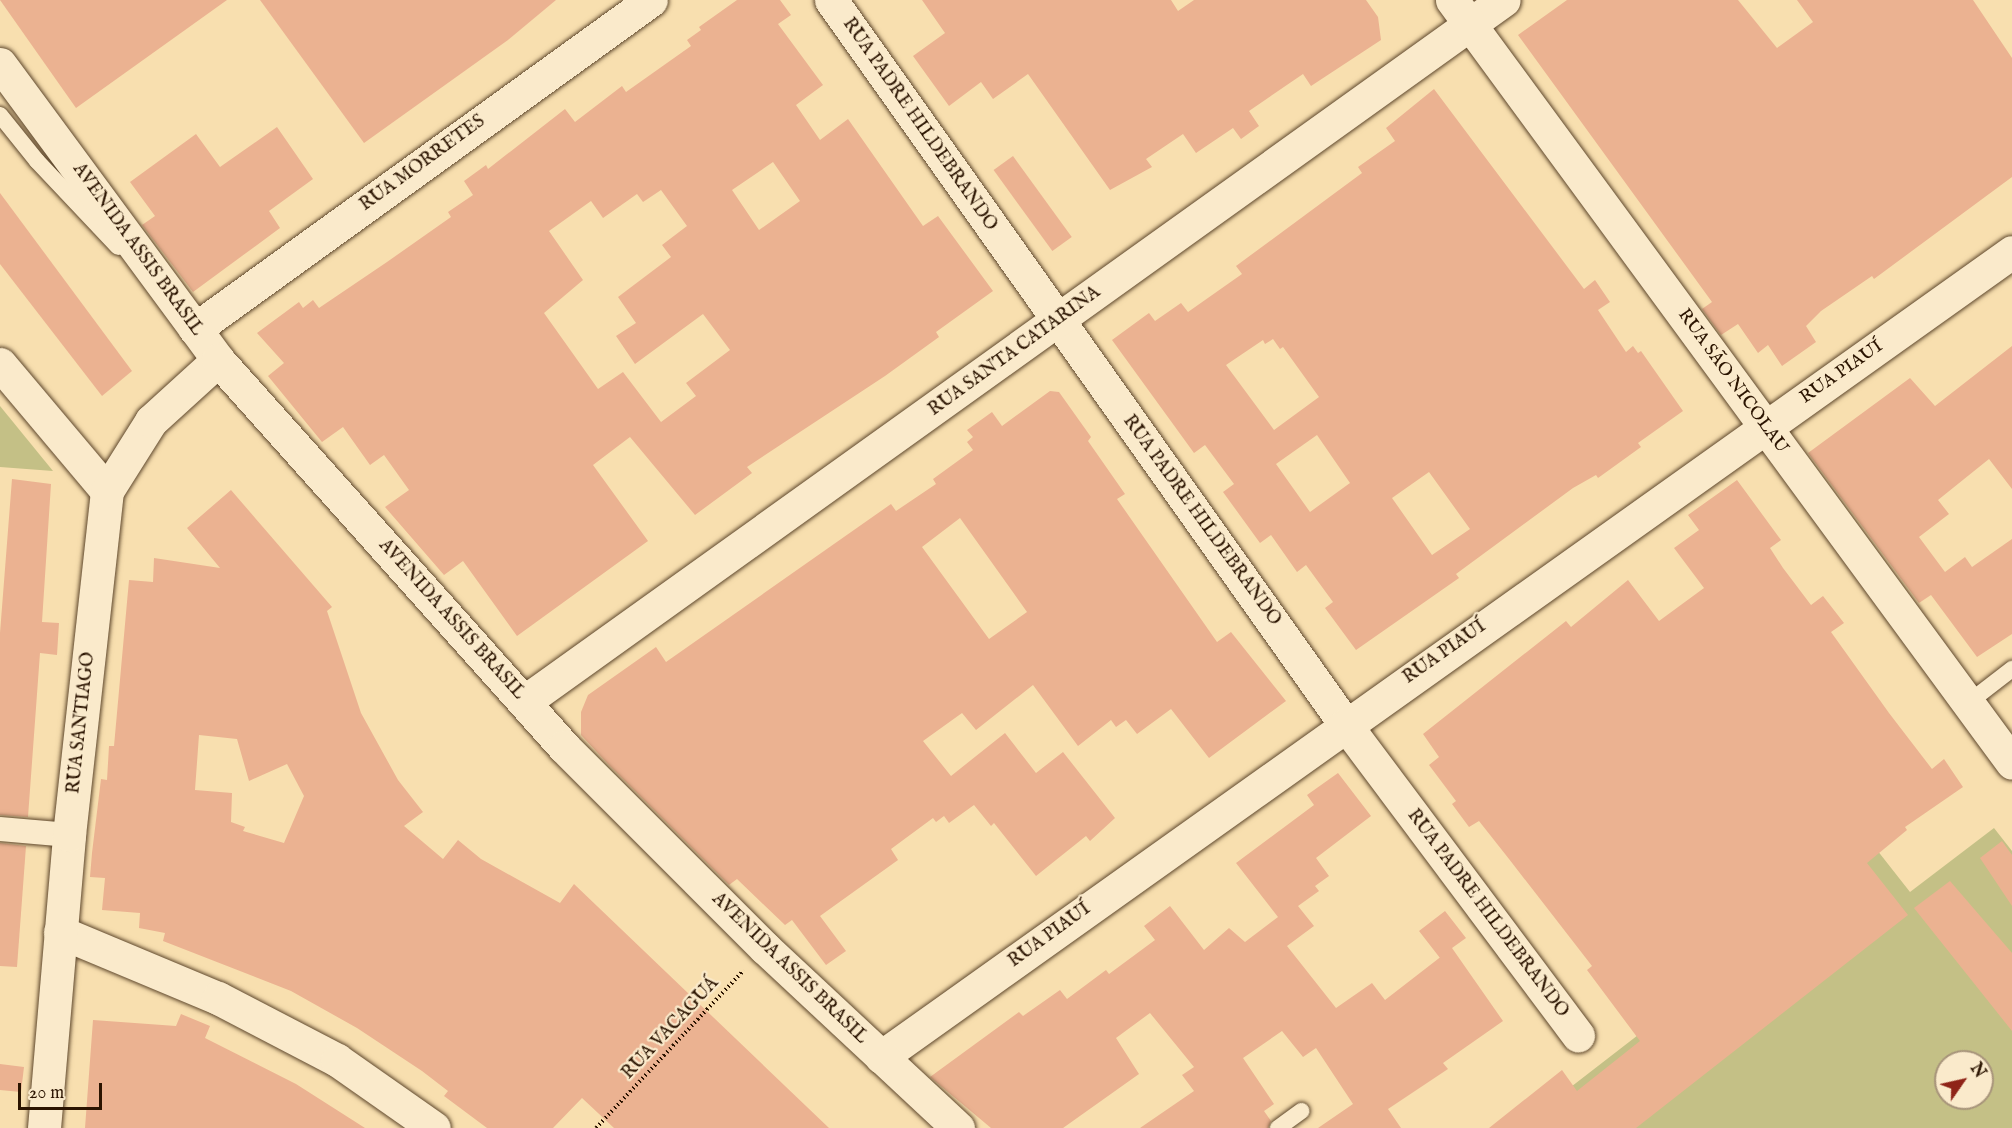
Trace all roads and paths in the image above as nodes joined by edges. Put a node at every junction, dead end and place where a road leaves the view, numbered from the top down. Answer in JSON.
{"nodes":[{"id":1,"x":651,"y":0,"type":"edge"},
{"id":2,"x":831,"y":0,"type":"edge"},
{"id":3,"x":1504,"y":0,"type":"edge"},
{"id":4,"x":1461,"y":12,"type":"edge"},
{"id":5,"x":0,"y":64,"type":"edge"},
{"id":6,"x":0,"y":115,"type":"edge"},
{"id":7,"x":2012,"y":252,"type":"edge"},
{"id":8,"x":1058,"y":321,"type":"junction"},
{"id":9,"x":195,"y":329,"type":"junction"},
{"id":10,"x":218,"y":360,"type":"junction"},
{"id":11,"x":0,"y":364,"type":"edge"},
{"id":12,"x":1766,"y":427,"type":"junction"},
{"id":13,"x":107,"y":491,"type":"junction"},
{"id":14,"x":2012,"y":669,"type":"edge"},
{"id":15,"x":524,"y":702,"type":"junction"},
{"id":16,"x":1968,"y":704,"type":"junction"},
{"id":17,"x":1345,"y":724,"type":"junction"},
{"id":18,"x":2012,"y":763,"type":"edge"},
{"id":19,"x":0,"y":829,"type":"edge"},
{"id":20,"x":69,"y":835,"type":"junction"},
{"id":21,"x":60,"y":932,"type":"junction"},
{"id":22,"x":765,"y":948,"type":"junction"},
{"id":23,"x":1578,"y":1036,"type":"dead end"},
{"id":24,"x":881,"y":1057,"type":"junction"},
{"id":25,"x":1301,"y":1111,"type":"dead end"},
{"id":26,"x":44,"y":1128,"type":"edge"},
{"id":27,"x":434,"y":1128,"type":"edge"},
{"id":28,"x":596,"y":1128,"type":"edge"},
{"id":29,"x":958,"y":1128,"type":"edge"},
{"id":30,"x":1278,"y":1128,"type":"edge"}],
"edges":[{"from":1,"to":9,"type":"street","name":"RUA MORRETES"},
{"from":2,"to":8,"type":"street","name":"RUA PADRE HILDEBRANDO"},
{"from":3,"to":4,"type":"street","name":"RUA SANTA CATARINA"},
{"from":4,"to":8,"type":"street","name":"RUA SANTA CATARINA"},
{"from":4,"to":12,"type":"street","name":"RUA SÃO NICOLAU"},
{"from":5,"to":9,"type":"street","name":"AVENIDA ASSIS BRASIL"},
{"from":6,"to":9,"type":"lane"},
{"from":7,"to":12,"type":"street","name":"RUA PIAUÍ"},
{"from":8,"to":15,"type":"street","name":"RUA SANTA CATARINA"},
{"from":8,"to":17,"type":"street","name":"RUA PADRE HILDEBRANDO"},
{"from":9,"to":10,"type":"street","name":"AVENIDA ASSIS BRASIL"},
{"from":10,"to":13,"type":"street","name":"RUA SANTIAGO"},
{"from":10,"to":15,"type":"street","name":"AVENIDA ASSIS BRASIL"},
{"from":11,"to":13,"type":"street"},
{"from":12,"to":16,"type":"street","name":"RUA SÃO NICOLAU"},
{"from":12,"to":17,"type":"street","name":"RUA PIAUÍ"},
{"from":13,"to":20,"type":"street","name":"RUA SANTIAGO"},
{"from":14,"to":16,"type":"lane"},
{"from":15,"to":22,"type":"street","name":"AVENIDA ASSIS BRASIL"},
{"from":16,"to":18,"type":"street","name":"RUA SÃO NICOLAU"},
{"from":17,"to":23,"type":"street","name":"RUA PADRE HILDEBRANDO"},
{"from":17,"to":24,"type":"street","name":"RUA PIAUÍ"},
{"from":19,"to":20,"type":"street"},
{"from":20,"to":21,"type":"street","name":"RUA SANTIAGO"},
{"from":21,"to":26,"type":"street","name":"RUA SANTIAGO"},
{"from":21,"to":27,"type":"street"},
{"from":22,"to":24,"type":"street","name":"AVENIDA ASSIS BRASIL"},
{"from":22,"to":28,"type":"path","name":"RUA VACAGUÁ"},
{"from":24,"to":29,"type":"street","name":"AVENIDA ASSIS BRASIL"},
{"from":25,"to":30,"type":"lane"}]}
